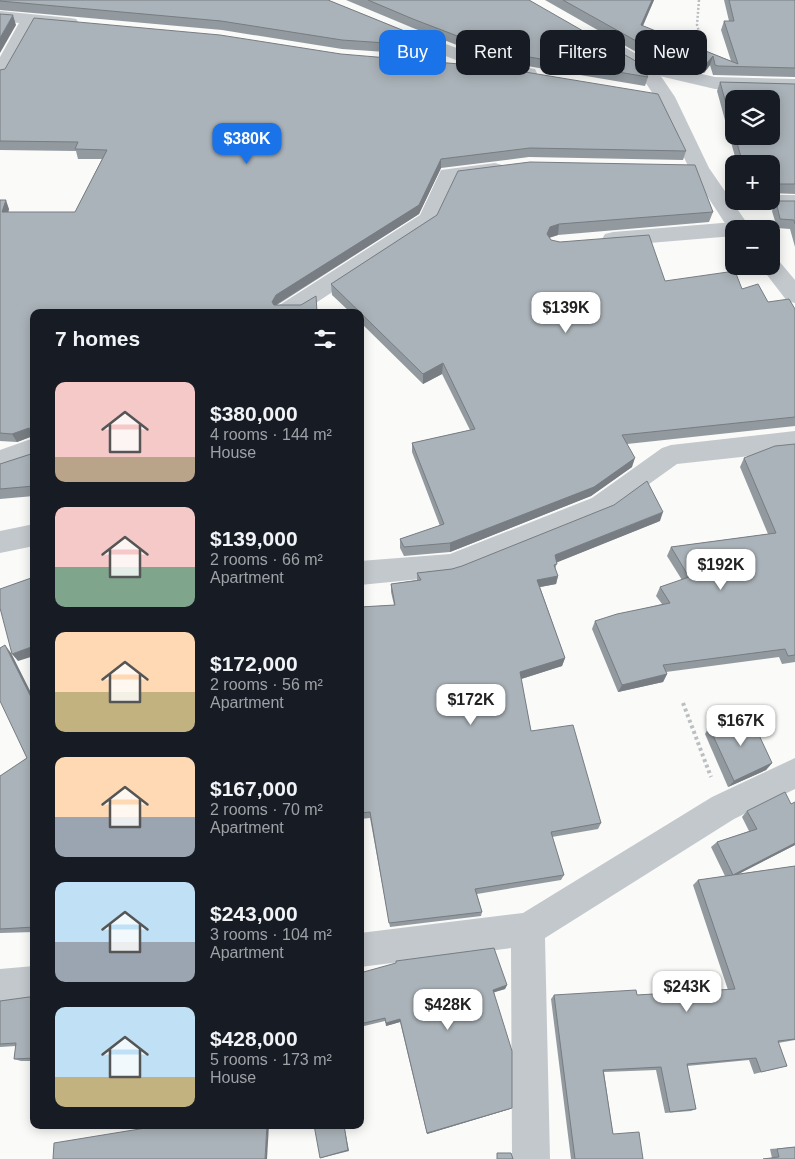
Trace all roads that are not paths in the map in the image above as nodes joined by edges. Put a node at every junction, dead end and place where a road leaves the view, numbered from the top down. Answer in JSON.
{"nodes":[{"id":1,"x":0,"y":16,"type":"edge"},
{"id":2,"x":30,"y":19,"type":"junction"},
{"id":3,"x":87,"y":24,"type":"edge"},
{"id":4,"x":0,"y":73,"type":"edge"},
{"id":5,"x":530,"y":74,"type":"edge"},
{"id":6,"x":650,"y":75,"type":"edge"},
{"id":7,"x":680,"y":75,"type":"edge"},
{"id":8,"x":542,"y":76,"type":"edge"},
{"id":9,"x":795,"y":85,"type":"edge"},
{"id":10,"x":646,"y":94,"type":"edge"},
{"id":11,"x":665,"y":97,"type":"junction"},
{"id":12,"x":511,"y":167,"type":"edge"},
{"id":13,"x":721,"y":201,"type":"junction"},
{"id":14,"x":795,"y":202,"type":"edge"},
{"id":15,"x":734,"y":220,"type":"edge"},
{"id":16,"x":725,"y":230,"type":"edge"},
{"id":17,"x":597,"y":240,"type":"edge"},
{"id":18,"x":778,"y":275,"type":"edge"},
{"id":19,"x":795,"y":295,"type":"edge"},
{"id":20,"x":291,"y":309,"type":"edge"},
{"id":21,"x":795,"y":441,"type":"edge"},
{"id":22,"x":30,"y":449,"type":"edge"},
{"id":23,"x":0,"y":460,"type":"edge"},
{"id":24,"x":30,"y":536,"type":"edge"},
{"id":25,"x":0,"y":542,"type":"edge"},
{"id":26,"x":364,"y":573,"type":"edge"},
{"id":27,"x":795,"y":772,"type":"edge"},
{"id":28,"x":528,"y":929,"type":"junction"},
{"id":29,"x":364,"y":950,"type":"edge"},
{"id":30,"x":30,"y":983,"type":"edge"},
{"id":31,"x":0,"y":986,"type":"edge"},
{"id":32,"x":531,"y":1159,"type":"edge"}],
"edges":[{"from":1,"to":2,"type":"street"},
{"from":2,"to":3,"type":"street"},
{"from":2,"to":4,"type":"street"},
{"from":5,"to":8,"type":"street"},
{"from":6,"to":11,"type":"street"},
{"from":7,"to":9,"type":"street"},
{"from":10,"to":11,"type":"street"},
{"from":11,"to":13,"type":"street"},
{"from":12,"to":20,"type":"street"},
{"from":13,"to":14,"type":"street"},
{"from":13,"to":15,"type":"street"},
{"from":16,"to":17,"type":"street"},
{"from":18,"to":19,"type":"street"},
{"from":21,"to":26,"type":"street"},
{"from":22,"to":23,"type":"street"},
{"from":24,"to":25,"type":"street"},
{"from":27,"to":28,"type":"street"},
{"from":28,"to":29,"type":"street"},
{"from":28,"to":32,"type":"street"},
{"from":30,"to":31,"type":"street"}]}
